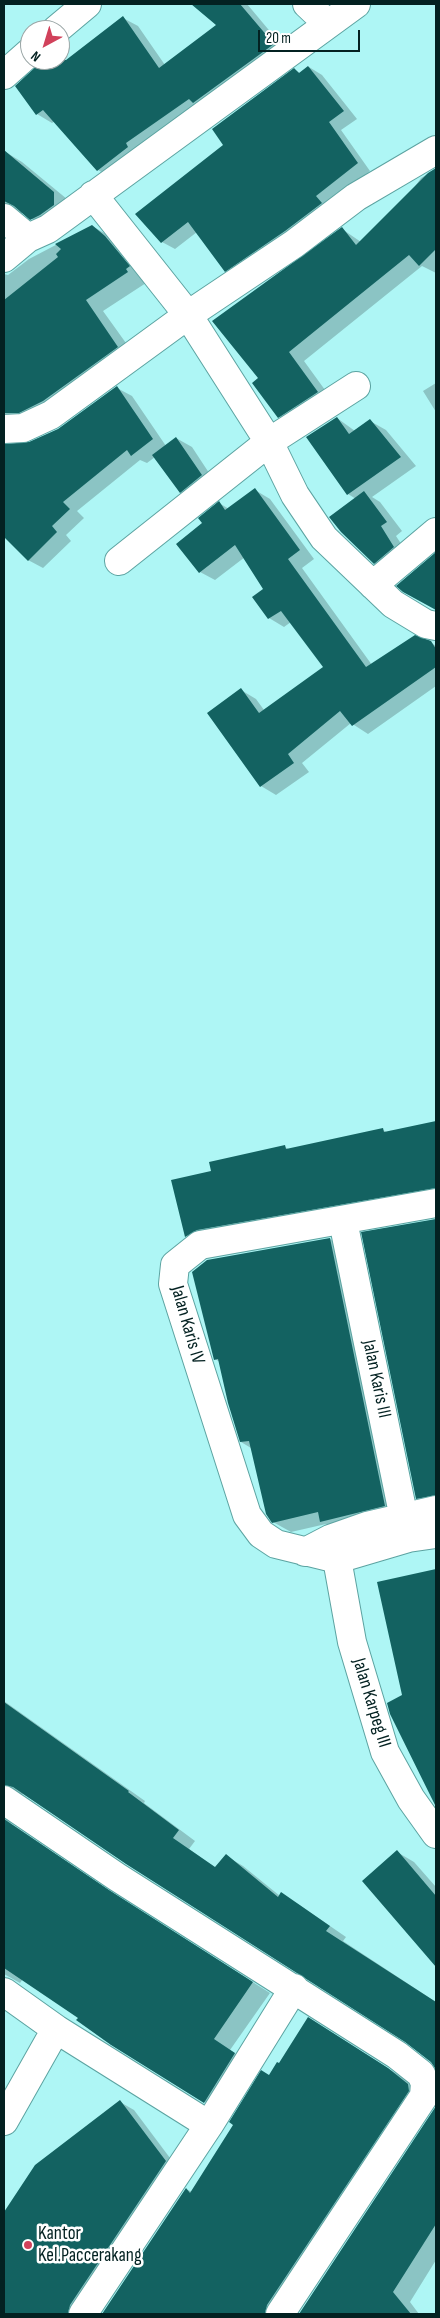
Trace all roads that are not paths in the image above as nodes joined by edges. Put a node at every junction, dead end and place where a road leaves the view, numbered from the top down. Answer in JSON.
{"nodes":[{"id":1,"x":87,"y":4,"type":"edge"},
{"id":2,"x":307,"y":4,"type":"edge"},
{"id":3,"x":356,"y":4,"type":"edge"},
{"id":4,"x":68,"y":20,"type":"edge"},
{"id":5,"x":327,"y":23,"type":"junction"},
{"id":6,"x":20,"y":61,"type":"edge"},
{"id":7,"x":4,"y":75,"type":"edge"},
{"id":8,"x":436,"y":150,"type":"edge"},
{"id":9,"x":93,"y":195,"type":"junction"},
{"id":10,"x":4,"y":218,"type":"edge"},
{"id":11,"x":28,"y":238,"type":"junction"},
{"id":12,"x":4,"y":258,"type":"edge"},
{"id":13,"x":188,"y":315,"type":"junction"},
{"id":14,"x":356,"y":386,"type":"dead end"},
{"id":15,"x":4,"y":429,"type":"edge"},
{"id":16,"x":269,"y":442,"type":"junction"},
{"id":17,"x":436,"y":532,"type":"edge"},
{"id":18,"x":120,"y":561,"type":"dead end"},
{"id":19,"x":373,"y":585,"type":"junction"},
{"id":20,"x":436,"y":626,"type":"edge"},
{"id":21,"x":436,"y":1203,"type":"edge"},
{"id":22,"x":343,"y":1221,"type":"junction"},
{"id":23,"x":436,"y":1510,"type":"edge"},
{"id":24,"x":406,"y":1527,"type":"junction"},
{"id":25,"x":436,"y":1534,"type":"edge"},
{"id":26,"x":305,"y":1552,"type":"junction"},
{"id":27,"x":338,"y":1560,"type":"junction"},
{"id":28,"x":4,"y":1800,"type":"edge"},
{"id":29,"x":436,"y":1834,"type":"edge"},
{"id":30,"x":294,"y":1988,"type":"junction"},
{"id":31,"x":4,"y":1992,"type":"edge"},
{"id":32,"x":56,"y":2029,"type":"junction"},
{"id":33,"x":4,"y":2122,"type":"edge"},
{"id":34,"x":209,"y":2125,"type":"junction"},
{"id":35,"x":82,"y":2314,"type":"edge"},
{"id":36,"x":280,"y":2314,"type":"edge"}],
"edges":[{"from":1,"to":4,"type":"street"},
{"from":2,"to":5,"type":"street"},
{"from":3,"to":5,"type":"street"},
{"from":5,"to":9,"type":"street"},
{"from":6,"to":7,"type":"street"},
{"from":8,"to":13,"type":"street"},
{"from":9,"to":11,"type":"street"},
{"from":9,"to":13,"type":"street"},
{"from":10,"to":11,"type":"street"},
{"from":11,"to":12,"type":"street"},
{"from":13,"to":15,"type":"street"},
{"from":13,"to":16,"type":"street"},
{"from":14,"to":16,"type":"street"},
{"from":16,"to":18,"type":"street"},
{"from":16,"to":19,"type":"street"},
{"from":17,"to":19,"type":"street"},
{"from":19,"to":20,"type":"street"},
{"from":21,"to":22,"type":"street","name":"Jalan Karis IV"},
{"from":22,"to":24,"type":"street","name":"Jalan Karis III"},
{"from":22,"to":26,"type":"street","name":"Jalan Karis IV"},
{"from":23,"to":24,"type":"street"},
{"from":24,"to":25,"type":"street"},
{"from":24,"to":26,"type":"street"},
{"from":24,"to":27,"type":"street"},
{"from":26,"to":27,"type":"street","name":"Jalan Karis IV"},
{"from":27,"to":29,"type":"street","name":"Jalan Karpeg III"},
{"from":28,"to":30,"type":"street"},
{"from":30,"to":34,"type":"street"},
{"from":30,"to":36,"type":"street"},
{"from":31,"to":32,"type":"street"},
{"from":32,"to":33,"type":"street"},
{"from":32,"to":34,"type":"street"},
{"from":34,"to":35,"type":"street"}]}
